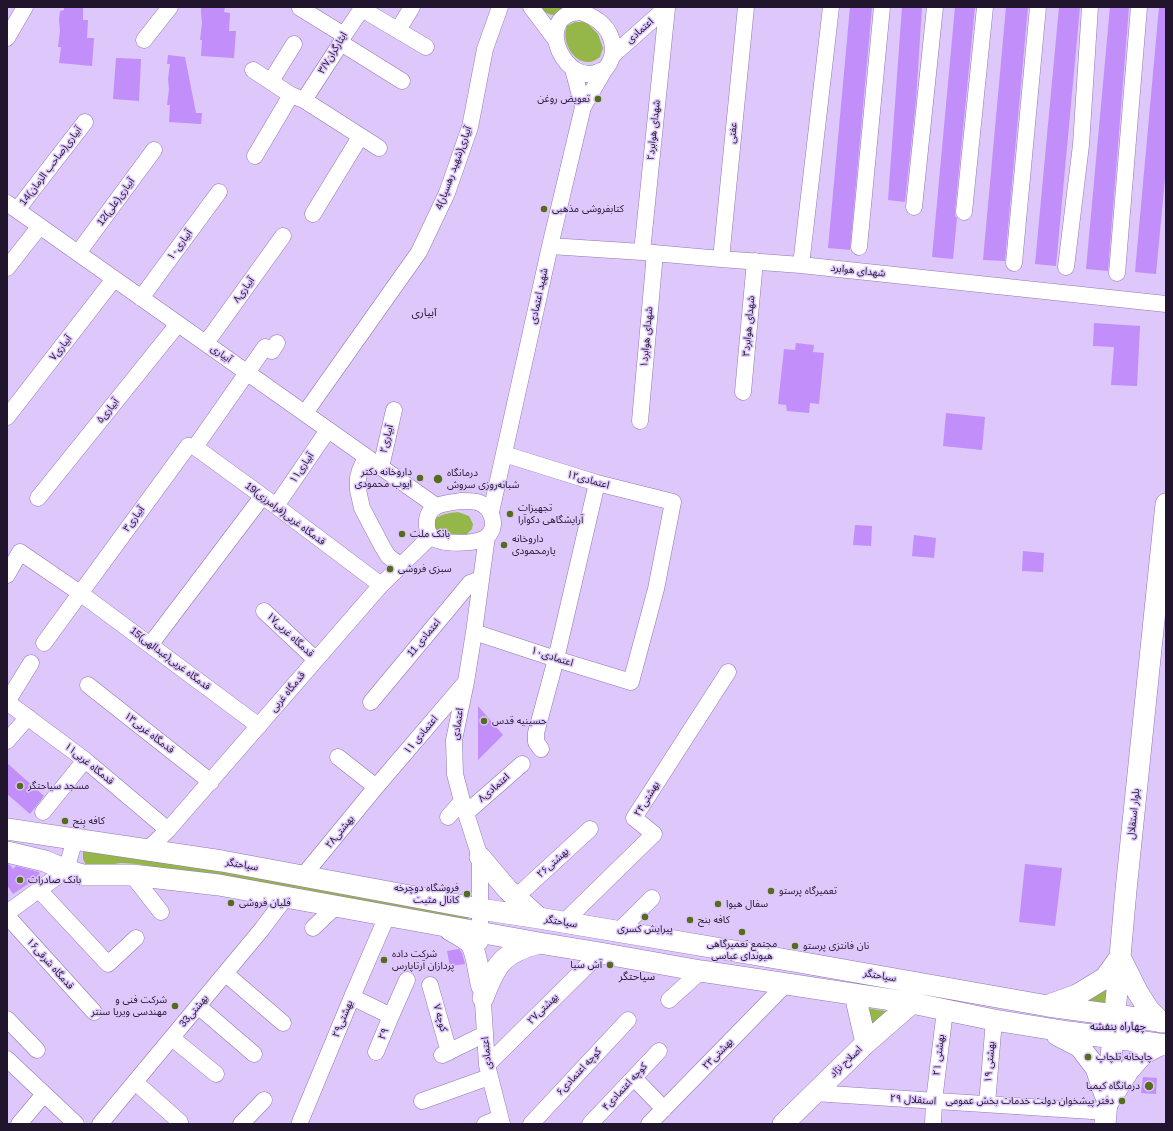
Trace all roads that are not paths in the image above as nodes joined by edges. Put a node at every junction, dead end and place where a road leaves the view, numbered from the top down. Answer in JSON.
{"nodes":[{"id":1,"x":26,"y":7,"type":"edge"},
{"id":2,"x":170,"y":7,"type":"edge"},
{"id":3,"x":412,"y":7,"type":"edge"},
{"id":4,"x":500,"y":7,"type":"edge"},
{"id":5,"x":530,"y":7,"type":"edge"},
{"id":6,"x":667,"y":7,"type":"edge"},
{"id":7,"x":746,"y":7,"type":"edge"},
{"id":8,"x":831,"y":7,"type":"edge"},
{"id":9,"x":882,"y":7,"type":"edge"},
{"id":10,"x":935,"y":7,"type":"edge"},
{"id":11,"x":985,"y":7,"type":"edge"},
{"id":12,"x":1038,"y":7,"type":"edge"},
{"id":13,"x":1090,"y":7,"type":"edge"},
{"id":14,"x":1139,"y":7,"type":"edge"},
{"id":15,"x":300,"y":8,"type":"edge"},
{"id":16,"x":363,"y":8,"type":"edge"},
{"id":17,"x":579,"y":10,"type":"edge"},
{"id":18,"x":398,"y":30,"type":"junction"},
{"id":19,"x":7,"y":38,"type":"edge"},
{"id":20,"x":555,"y":38,"type":"junction"},
{"id":21,"x":342,"y":39,"type":"junction"},
{"id":22,"x":144,"y":40,"type":"dead end"},
{"id":23,"x":294,"y":44,"type":"dead end"},
{"id":24,"x":426,"y":47,"type":"dead end"},
{"id":25,"x":613,"y":55,"type":"junction"},
{"id":26,"x":573,"y":69,"type":"junction"},
{"id":27,"x":605,"y":69,"type":"junction"},
{"id":28,"x":253,"y":70,"type":"dead end"},
{"id":29,"x":402,"y":81,"type":"dead end"},
{"id":30,"x":271,"y":82,"type":"junction"},
{"id":31,"x":298,"y":98,"type":"junction"},
{"id":32,"x":583,"y":107,"type":"junction"},
{"id":33,"x":85,"y":122,"type":"dead end"},
{"id":34,"x":360,"y":137,"type":"junction"},
{"id":35,"x":379,"y":148,"type":"dead end"},
{"id":36,"x":154,"y":150,"type":"dead end"},
{"id":37,"x":255,"y":156,"type":"dead end"},
{"id":38,"x":219,"y":192,"type":"dead end"},
{"id":39,"x":12,"y":207,"type":"edge"},
{"id":40,"x":914,"y":207,"type":"dead end"},
{"id":41,"x":964,"y":212,"type":"dead end"},
{"id":42,"x":313,"y":214,"type":"dead end"},
{"id":43,"x":40,"y":226,"type":"junction"},
{"id":44,"x":283,"y":236,"type":"dead end"},
{"id":45,"x":550,"y":246,"type":"junction"},
{"id":46,"x":859,"y":247,"type":"dead end"},
{"id":47,"x":78,"y":253,"type":"junction"},
{"id":48,"x":648,"y":253,"type":"junction"},
{"id":49,"x":721,"y":259,"type":"junction"},
{"id":50,"x":755,"y":261,"type":"junction"},
{"id":51,"x":1014,"y":264,"type":"dead end"},
{"id":52,"x":801,"y":265,"type":"junction"},
{"id":53,"x":1066,"y":267,"type":"dead end"},
{"id":54,"x":7,"y":268,"type":"edge"},
{"id":55,"x":1117,"y":273,"type":"dead end"},
{"id":56,"x":114,"y":279,"type":"junction"},
{"id":57,"x":141,"y":298,"type":"junction"},
{"id":58,"x":1166,"y":304,"type":"edge"},
{"id":59,"x":178,"y":324,"type":"junction"},
{"id":60,"x":206,"y":343,"type":"junction"},
{"id":61,"x":277,"y":343,"type":"dead end"},
{"id":62,"x":247,"y":372,"type":"junction"},
{"id":63,"x":743,"y":392,"type":"dead end"},
{"id":64,"x":394,"y":410,"type":"dead end"},
{"id":65,"x":305,"y":414,"type":"junction"},
{"id":66,"x":7,"y":417,"type":"edge"},
{"id":67,"x":640,"y":421,"type":"dead end"},
{"id":68,"x":328,"y":430,"type":"junction"},
{"id":69,"x":191,"y":447,"type":"junction"},
{"id":70,"x":504,"y":454,"type":"junction"},
{"id":71,"x":366,"y":457,"type":"junction"},
{"id":72,"x":381,"y":467,"type":"junction"},
{"id":73,"x":597,"y":483,"type":"junction"},
{"id":74,"x":497,"y":485,"type":"junction"},
{"id":75,"x":262,"y":496,"type":"junction"},
{"id":76,"x":38,"y":498,"type":"dead end"},
{"id":77,"x":476,"y":502,"type":"junction"},
{"id":78,"x":1166,"y":504,"type":"edge"},
{"id":79,"x":276,"y":506,"type":"junction"},
{"id":80,"x":436,"y":506,"type":"junction"},
{"id":81,"x":491,"y":512,"type":"junction"},
{"id":82,"x":431,"y":536,"type":"junction"},
{"id":83,"x":487,"y":536,"type":"junction"},
{"id":84,"x":401,"y":566,"type":"junction"},
{"id":85,"x":7,"y":575,"type":"edge"},
{"id":86,"x":473,"y":577,"type":"junction"},
{"id":87,"x":381,"y":585,"type":"junction"},
{"id":88,"x":80,"y":593,"type":"junction"},
{"id":89,"x":264,"y":611,"type":"dead end"},
{"id":90,"x":474,"y":632,"type":"junction"},
{"id":91,"x":44,"y":644,"type":"dead end"},
{"id":92,"x":150,"y":645,"type":"junction"},
{"id":93,"x":315,"y":659,"type":"junction"},
{"id":94,"x":556,"y":659,"type":"junction"},
{"id":95,"x":31,"y":663,"type":"dead end"},
{"id":96,"x":728,"y":672,"type":"dead end"},
{"id":97,"x":466,"y":682,"type":"junction"},
{"id":98,"x":631,"y":682,"type":"joint"},
{"id":99,"x":88,"y":685,"type":"dead end"},
{"id":100,"x":7,"y":702,"type":"edge"},
{"id":101,"x":371,"y":702,"type":"dead end"},
{"id":102,"x":28,"y":717,"type":"junction"},
{"id":103,"x":259,"y":726,"type":"junction"},
{"id":104,"x":7,"y":741,"type":"edge"},
{"id":105,"x":541,"y":749,"type":"dead end"},
{"id":106,"x":338,"y":757,"type":"dead end"},
{"id":107,"x":85,"y":760,"type":"junction"},
{"id":108,"x":522,"y":764,"type":"dead end"},
{"id":109,"x":394,"y":777,"type":"dead end"},
{"id":110,"x":211,"y":782,"type":"junction"},
{"id":111,"x":376,"y":787,"type":"junction"},
{"id":112,"x":464,"y":807,"type":"junction"},
{"id":113,"x":358,"y":809,"type":"junction"},
{"id":114,"x":42,"y":812,"type":"dead end"},
{"id":115,"x":448,"y":817,"type":"dead end"},
{"id":116,"x":7,"y":829,"type":"edge"},
{"id":117,"x":590,"y":829,"type":"dead end"},
{"id":118,"x":168,"y":830,"type":"junction"},
{"id":119,"x":75,"y":839,"type":"junction"},
{"id":120,"x":147,"y":850,"type":"junction"},
{"id":121,"x":7,"y":852,"type":"edge"},
{"id":122,"x":480,"y":857,"type":"junction"},
{"id":123,"x":222,"y":861,"type":"junction"},
{"id":124,"x":66,"y":870,"type":"junction"},
{"id":125,"x":132,"y":875,"type":"junction"},
{"id":126,"x":304,"y":876,"type":"junction"},
{"id":127,"x":219,"y":885,"type":"junction"},
{"id":128,"x":39,"y":890,"type":"junction"},
{"id":129,"x":516,"y":896,"type":"junction"},
{"id":130,"x":286,"y":897,"type":"junction"},
{"id":131,"x":652,"y":898,"type":"dead end"},
{"id":132,"x":336,"y":906,"type":"junction"},
{"id":133,"x":480,"y":909,"type":"junction"},
{"id":134,"x":161,"y":912,"type":"dead end"},
{"id":135,"x":7,"y":914,"type":"edge"},
{"id":136,"x":387,"y":916,"type":"junction"},
{"id":137,"x":539,"y":918,"type":"junction"},
{"id":138,"x":564,"y":922,"type":"junction"},
{"id":139,"x":445,"y":926,"type":"junction"},
{"id":140,"x":313,"y":928,"type":"dead end"},
{"id":141,"x":620,"y":932,"type":"junction"},
{"id":142,"x":480,"y":933,"type":"junction"},
{"id":143,"x":136,"y":938,"type":"dead end"},
{"id":144,"x":539,"y":943,"type":"junction"},
{"id":145,"x":600,"y":953,"type":"junction"},
{"id":146,"x":1120,"y":957,"type":"junction"},
{"id":147,"x":701,"y":971,"type":"junction"},
{"id":148,"x":226,"y":974,"type":"junction"},
{"id":149,"x":407,"y":980,"type":"dead end"},
{"id":150,"x":786,"y":984,"type":"junction"},
{"id":151,"x":430,"y":985,"type":"dead end"},
{"id":152,"x":482,"y":993,"type":"junction"},
{"id":153,"x":855,"y":995,"type":"junction"},
{"id":154,"x":352,"y":997,"type":"junction"},
{"id":155,"x":669,"y":1000,"type":"dead end"},
{"id":156,"x":912,"y":1004,"type":"junction"},
{"id":157,"x":198,"y":1006,"type":"junction"},
{"id":158,"x":1048,"y":1006,"type":"junction"},
{"id":159,"x":945,"y":1010,"type":"junction"},
{"id":160,"x":94,"y":1012,"type":"dead end"},
{"id":161,"x":1115,"y":1014,"type":"junction"},
{"id":162,"x":391,"y":1016,"type":"junction"},
{"id":163,"x":7,"y":1019,"type":"edge"},
{"id":164,"x":628,"y":1020,"type":"dead end"},
{"id":165,"x":994,"y":1020,"type":"junction"},
{"id":166,"x":1164,"y":1022,"type":"edge"},
{"id":167,"x":283,"y":1023,"type":"dead end"},
{"id":168,"x":1046,"y":1028,"type":"junction"},
{"id":169,"x":485,"y":1034,"type":"junction"},
{"id":170,"x":172,"y":1038,"type":"junction"},
{"id":171,"x":1113,"y":1038,"type":"junction"},
{"id":172,"x":866,"y":1043,"type":"junction"},
{"id":173,"x":1163,"y":1045,"type":"edge"},
{"id":174,"x":37,"y":1050,"type":"dead end"},
{"id":175,"x":659,"y":1051,"type":"dead end"},
{"id":176,"x":376,"y":1052,"type":"dead end"},
{"id":177,"x":254,"y":1054,"type":"dead end"},
{"id":178,"x":7,"y":1059,"type":"edge"},
{"id":179,"x":488,"y":1071,"type":"junction"},
{"id":180,"x":216,"y":1074,"type":"dead end"},
{"id":181,"x":634,"y":1078,"type":"junction"},
{"id":182,"x":135,"y":1082,"type":"junction"},
{"id":183,"x":814,"y":1093,"type":"junction"},
{"id":184,"x":44,"y":1094,"type":"junction"},
{"id":185,"x":264,"y":1100,"type":"dead end"},
{"id":186,"x":422,"y":1100,"type":"dead end"},
{"id":187,"x":934,"y":1101,"type":"junction"},
{"id":188,"x":987,"y":1104,"type":"junction"},
{"id":189,"x":664,"y":1109,"type":"junction"},
{"id":190,"x":1106,"y":1113,"type":"edge"},
{"id":191,"x":501,"y":1121,"type":"edge"},
{"id":192,"x":180,"y":1122,"type":"dead end"},
{"id":193,"x":300,"y":1122,"type":"dead end"},
{"id":194,"x":19,"y":1124,"type":"edge"},
{"id":195,"x":76,"y":1124,"type":"edge"},
{"id":196,"x":100,"y":1124,"type":"edge"},
{"id":197,"x":241,"y":1124,"type":"edge"},
{"id":198,"x":485,"y":1124,"type":"edge"},
{"id":199,"x":531,"y":1124,"type":"edge"},
{"id":200,"x":590,"y":1124,"type":"edge"},
{"id":201,"x":649,"y":1124,"type":"edge"},
{"id":202,"x":783,"y":1124,"type":"edge"},
{"id":203,"x":933,"y":1124,"type":"edge"}],
"edges":[{"from":1,"to":19,"type":"street"},
{"from":2,"to":22,"type":"street"},
{"from":3,"to":18,"type":"street"},
{"from":4,"to":65,"type":"street","name":"4آبیاری(شهید رهسپار)"},
{"from":5,"to":20,"type":"street"},
{"from":6,"to":25,"type":"street","name":"اعتمادی"},
{"from":6,"to":48,"type":"street","name":"شهدای هوابرد۲"},
{"from":7,"to":49,"type":"street","name":"عفتی"},
{"from":8,"to":52,"type":"street"},
{"from":9,"to":46,"type":"street"},
{"from":10,"to":40,"type":"street"},
{"from":11,"to":41,"type":"street"},
{"from":12,"to":51,"type":"street"},
{"from":13,"to":53,"type":"street"},
{"from":14,"to":55,"type":"street"},
{"from":15,"to":21,"type":"street"},
{"from":16,"to":18,"type":"street"},
{"from":16,"to":21,"type":"street","name":"ایثارگران۳/۷"},
{"from":17,"to":20,"type":"street"},
{"from":17,"to":25,"type":"street"},
{"from":18,"to":24,"type":"street"},
{"from":20,"to":26,"type":"street"},
{"from":21,"to":29,"type":"street"},
{"from":21,"to":31,"type":"street","name":"ایثارگران۳/۷"},
{"from":23,"to":30,"type":"street"},
{"from":25,"to":27,"type":"street"},
{"from":26,"to":27,"type":"street"},
{"from":26,"to":32,"type":"street"},
{"from":27,"to":32,"type":"street"},
{"from":28,"to":30,"type":"street"},
{"from":30,"to":31,"type":"street"},
{"from":31,"to":34,"type":"street"},
{"from":31,"to":37,"type":"street","name":"ایثارگران۳/۷"},
{"from":32,"to":45,"type":"street","name":"شهید اعتمادی"},
{"from":33,"to":39,"type":"street","name":"14آبیاری(صاحب الزمان)"},
{"from":34,"to":35,"type":"street"},
{"from":34,"to":42,"type":"street"},
{"from":36,"to":47,"type":"street","name":"12آبیاری(علی)"},
{"from":38,"to":57,"type":"street","name":"آبیاری۱۰"},
{"from":39,"to":43,"type":"street","name":"آبیاری"},
{"from":43,"to":47,"type":"street","name":"آبیاری"},
{"from":43,"to":54,"type":"street"},
{"from":44,"to":60,"type":"street","name":"آبیاری۸"},
{"from":45,"to":48,"type":"street","name":"شهدای هوابرد"},
{"from":45,"to":70,"type":"street","name":"شهید اعتمادی"},
{"from":47,"to":56,"type":"street","name":"آبیاری"},
{"from":48,"to":49,"type":"street","name":"شهدای هوابرد"},
{"from":48,"to":67,"type":"street","name":"شهدای هوابرد۱"},
{"from":49,"to":50,"type":"street","name":"شهدای هوابرد"},
{"from":50,"to":52,"type":"street","name":"شهدای هوابرد"},
{"from":50,"to":63,"type":"street","name":"۳شهدای هوابرد"},
{"from":52,"to":58,"type":"street","name":"شهدای هوابرد"},
{"from":56,"to":57,"type":"street","name":"آبیاری"},
{"from":56,"to":66,"type":"street","name":"آبیاری۷"},
{"from":57,"to":59,"type":"street","name":"آبیاری"},
{"from":59,"to":60,"type":"street","name":"آبیاری"},
{"from":59,"to":76,"type":"street","name":"آبیاری۵"},
{"from":60,"to":62,"type":"street","name":"آبیاری"},
{"from":61,"to":62,"type":"street","name":"آبیاری۳"},
{"from":62,"to":65,"type":"street","name":"آبیاری"},
{"from":62,"to":69,"type":"street","name":"آبیاری۳"},
{"from":64,"to":72,"type":"street","name":"آبیاری۲"},
{"from":65,"to":68,"type":"street","name":"آبیاری"},
{"from":68,"to":71,"type":"street","name":"آبیاری"},
{"from":68,"to":79,"type":"street","name":"آبیاری۱۱"},
{"from":69,"to":75,"type":"street","name":"19قدمگاه غربی(فرامرزی)"},
{"from":69,"to":88,"type":"street","name":"آبیاری۳"},
{"from":70,"to":73,"type":"street","name":"اعتمادی۱۲"},
{"from":70,"to":74,"type":"street","name":"شهید اعتمادی"},
{"from":71,"to":72,"type":"street","name":"آبیاری"},
{"from":71,"to":84,"type":"street"},
{"from":72,"to":80,"type":"street","name":"آبیاری"},
{"from":73,"to":94,"type":"street"},
{"from":73,"to":98,"type":"street","name":"اعتمادی۱۲"},
{"from":74,"to":77,"type":"street"},
{"from":74,"to":81,"type":"street","name":"شهید اعتمادی"},
{"from":75,"to":79,"type":"street","name":"19قدمگاه غربی(فرامرزی)"},
{"from":75,"to":92,"type":"street"},
{"from":77,"to":80,"type":"street"},
{"from":77,"to":81,"type":"street"},
{"from":78,"to":146,"type":"main road","name":"بلوار استقلال"},
{"from":79,"to":87,"type":"street","name":"19قدمگاه غربی(فرامرزی)"},
{"from":80,"to":82,"type":"street"},
{"from":81,"to":83,"type":"street"},
{"from":82,"to":83,"type":"street"},
{"from":82,"to":84,"type":"street","name":"قدمگاه غربی"},
{"from":83,"to":86,"type":"street","name":"اعتمادی"},
{"from":84,"to":87,"type":"street","name":"قدمگاه غربی"},
{"from":85,"to":88,"type":"street","name":"15قدمگاه غربی(عبدالهی)"},
{"from":86,"to":90,"type":"street","name":"اعتمادی"},
{"from":86,"to":101,"type":"street","name":"11 اعتمادی"},
{"from":87,"to":93,"type":"street","name":"قدمگاه غربی"},
{"from":88,"to":91,"type":"street","name":"آبیاری۳"},
{"from":88,"to":92,"type":"street","name":"15قدمگاه غربی(عبدالهی)"},
{"from":89,"to":93,"type":"street","name":"قدمگاه غربی۱۷"},
{"from":90,"to":94,"type":"street","name":"اعتمادی۱۰"},
{"from":90,"to":97,"type":"street","name":"اعتمادی"},
{"from":92,"to":103,"type":"street","name":"15قدمگاه غربی(عبدالهی)"},
{"from":93,"to":103,"type":"street","name":"قدمگاه غربی"},
{"from":94,"to":98,"type":"street","name":"اعتمادی۱۰"},
{"from":94,"to":105,"type":"street"},
{"from":95,"to":100,"type":"street"},
{"from":96,"to":138,"type":"street","name":"۲۴بهشتی"},
{"from":97,"to":111,"type":"street","name":"۱۱ اعتمادی"},
{"from":97,"to":112,"type":"street","name":"اعتمادی"},
{"from":99,"to":110,"type":"street","name":"قدمگاه غربی۱۳"},
{"from":100,"to":102,"type":"street","name":"قدمگاه غربی۱۱"},
{"from":102,"to":104,"type":"street"},
{"from":102,"to":107,"type":"street","name":"قدمگاه غربی۱۱"},
{"from":103,"to":110,"type":"street","name":"قدمگاه غربی"},
{"from":106,"to":111,"type":"street"},
{"from":107,"to":114,"type":"street"},
{"from":107,"to":118,"type":"street","name":"قدمگاه غربی۱۱"},
{"from":108,"to":112,"type":"street","name":"اعتمادی۸"},
{"from":109,"to":113,"type":"street"},
{"from":110,"to":118,"type":"street","name":"قدمگاه غربی"},
{"from":111,"to":113,"type":"street","name":"۲۸بهشتی"},
{"from":112,"to":115,"type":"street","name":"اعتمادی۸"},
{"from":112,"to":122,"type":"street","name":"اعتمادی"},
{"from":113,"to":126,"type":"street","name":"۲۸بهشتی"},
{"from":116,"to":119,"type":"main road","name":"سیاحتگر"},
{"from":117,"to":129,"type":"street","name":"۲۶بهشتی"},
{"from":118,"to":120,"type":"street","name":"قدمگاه غربی"},
{"from":119,"to":120,"type":"main road","name":"سیاحتگر"},
{"from":119,"to":124,"type":"street"},
{"from":120,"to":123,"type":"main road","name":"سیاحتگر"},
{"from":121,"to":124,"type":"main road"},
{"from":122,"to":129,"type":"main road"},
{"from":122,"to":133,"type":"street","name":"اعتمادی"},
{"from":123,"to":126,"type":"main road","name":"سیاحتگر"},
{"from":123,"to":127,"type":"main road"},
{"from":124,"to":125,"type":"main road"},
{"from":124,"to":128,"type":"street"},
{"from":125,"to":127,"type":"main road"},
{"from":125,"to":134,"type":"street"},
{"from":126,"to":133,"type":"main road","name":"سیاحتگر"},
{"from":127,"to":130,"type":"main road"},
{"from":128,"to":135,"type":"street"},
{"from":128,"to":143,"type":"street"},
{"from":129,"to":137,"type":"main road"},
{"from":130,"to":132,"type":"main road"},
{"from":130,"to":148,"type":"street","name":"33بهشتی"},
{"from":131,"to":141,"type":"street"},
{"from":132,"to":136,"type":"main road"},
{"from":132,"to":140,"type":"street"},
{"from":133,"to":137,"type":"main road","name":"سیاحتگر"},
{"from":133,"to":142,"type":"street","name":"اعتمادی"},
{"from":135,"to":160,"type":"street","name":"قدمگاه شرقی۱۶"},
{"from":136,"to":139,"type":"main road"},
{"from":136,"to":154,"type":"street","name":"۲۹بهشتی"},
{"from":137,"to":138,"type":"main road","name":"سیاحتگر"},
{"from":138,"to":141,"type":"main road","name":"سیاحتگر"},
{"from":139,"to":142,"type":"main road"},
{"from":139,"to":152,"type":"main road"},
{"from":141,"to":158,"type":"main road","name":"سیاحتگر"},
{"from":142,"to":144,"type":"main road"},
{"from":142,"to":152,"type":"street","name":"اعتمادی"},
{"from":144,"to":145,"type":"main road"},
{"from":144,"to":152,"type":"main road"},
{"from":145,"to":147,"type":"main road"},
{"from":145,"to":179,"type":"street","name":"۲۷بهشتی"},
{"from":146,"to":158,"type":"main road"},
{"from":146,"to":161,"type":"main road","name":"بلوار استقلال"},
{"from":146,"to":166,"type":"main road"},
{"from":147,"to":150,"type":"main road"},
{"from":147,"to":155,"type":"street"},
{"from":148,"to":157,"type":"street","name":"33بهشتی"},
{"from":148,"to":167,"type":"street"},
{"from":149,"to":162,"type":"street","name":"۲۹"},
{"from":150,"to":153,"type":"main road"},
{"from":150,"to":189,"type":"street","name":"۲۳بهشتی"},
{"from":151,"to":169,"type":"street","name":"کوچه ۷"},
{"from":152,"to":169,"type":"street","name":"اعتمادی"},
{"from":153,"to":156,"type":"main road"},
{"from":153,"to":172,"type":"main road"},
{"from":154,"to":162,"type":"street"},
{"from":154,"to":193,"type":"street","name":"۲۹بهشتی"},
{"from":156,"to":159,"type":"main road"},
{"from":156,"to":172,"type":"main road","name":"اصلاح نژاد"},
{"from":157,"to":170,"type":"street","name":"33بهشتی"},
{"from":157,"to":177,"type":"street"},
{"from":158,"to":161,"type":"main road","name":"سیاحتگر"},
{"from":159,"to":165,"type":"main road"},
{"from":159,"to":187,"type":"street","name":"۲۱ بهشتی"},
{"from":161,"to":166,"type":"main road","name":"سیاحتگر"},
{"from":161,"to":171,"type":"main road","name":"بلوار استقلال"},
{"from":162,"to":176,"type":"street","name":"۲۹"},
{"from":163,"to":174,"type":"street"},
{"from":164,"to":199,"type":"street","name":"کوچه اعتمادی۶"},
{"from":165,"to":168,"type":"main road"},
{"from":165,"to":188,"type":"street","name":"۱۹ بهشتی"},
{"from":168,"to":171,"type":"main road"},
{"from":168,"to":190,"type":"main road"},
{"from":169,"to":179,"type":"street","name":"اعتمادی"},
{"from":170,"to":180,"type":"street"},
{"from":170,"to":182,"type":"street","name":"33بهشتی"},
{"from":171,"to":173,"type":"main road"},
{"from":171,"to":190,"type":"main road","name":"بلوار استقلال"},
{"from":172,"to":183,"type":"main road","name":"اصلاح نژاد"},
{"from":173,"to":190,"type":"main road"},
{"from":175,"to":181,"type":"street","name":"کوچه اعتمادی۴"},
{"from":178,"to":184,"type":"street"},
{"from":179,"to":186,"type":"street"},
{"from":179,"to":191,"type":"street","name":"اعتمادی"},
{"from":181,"to":189,"type":"street"},
{"from":181,"to":200,"type":"street","name":"کوچه اعتمادی۴"},
{"from":182,"to":192,"type":"street"},
{"from":182,"to":196,"type":"street","name":"33بهشتی"},
{"from":183,"to":187,"type":"street","name":"۲۹ استقلال"},
{"from":183,"to":202,"type":"main road","name":"اصلاح نژاد"},
{"from":184,"to":194,"type":"street"},
{"from":184,"to":195,"type":"street"},
{"from":185,"to":197,"type":"street"},
{"from":187,"to":188,"type":"street","name":"۲۹ استقلال"},
{"from":187,"to":203,"type":"street","name":"۲۱ بهشتی"},
{"from":188,"to":190,"type":"street","name":"۲۹ استقلال"},
{"from":189,"to":201,"type":"street","name":"۲۳بهشتی"},
{"from":191,"to":198,"type":"street"}]}
